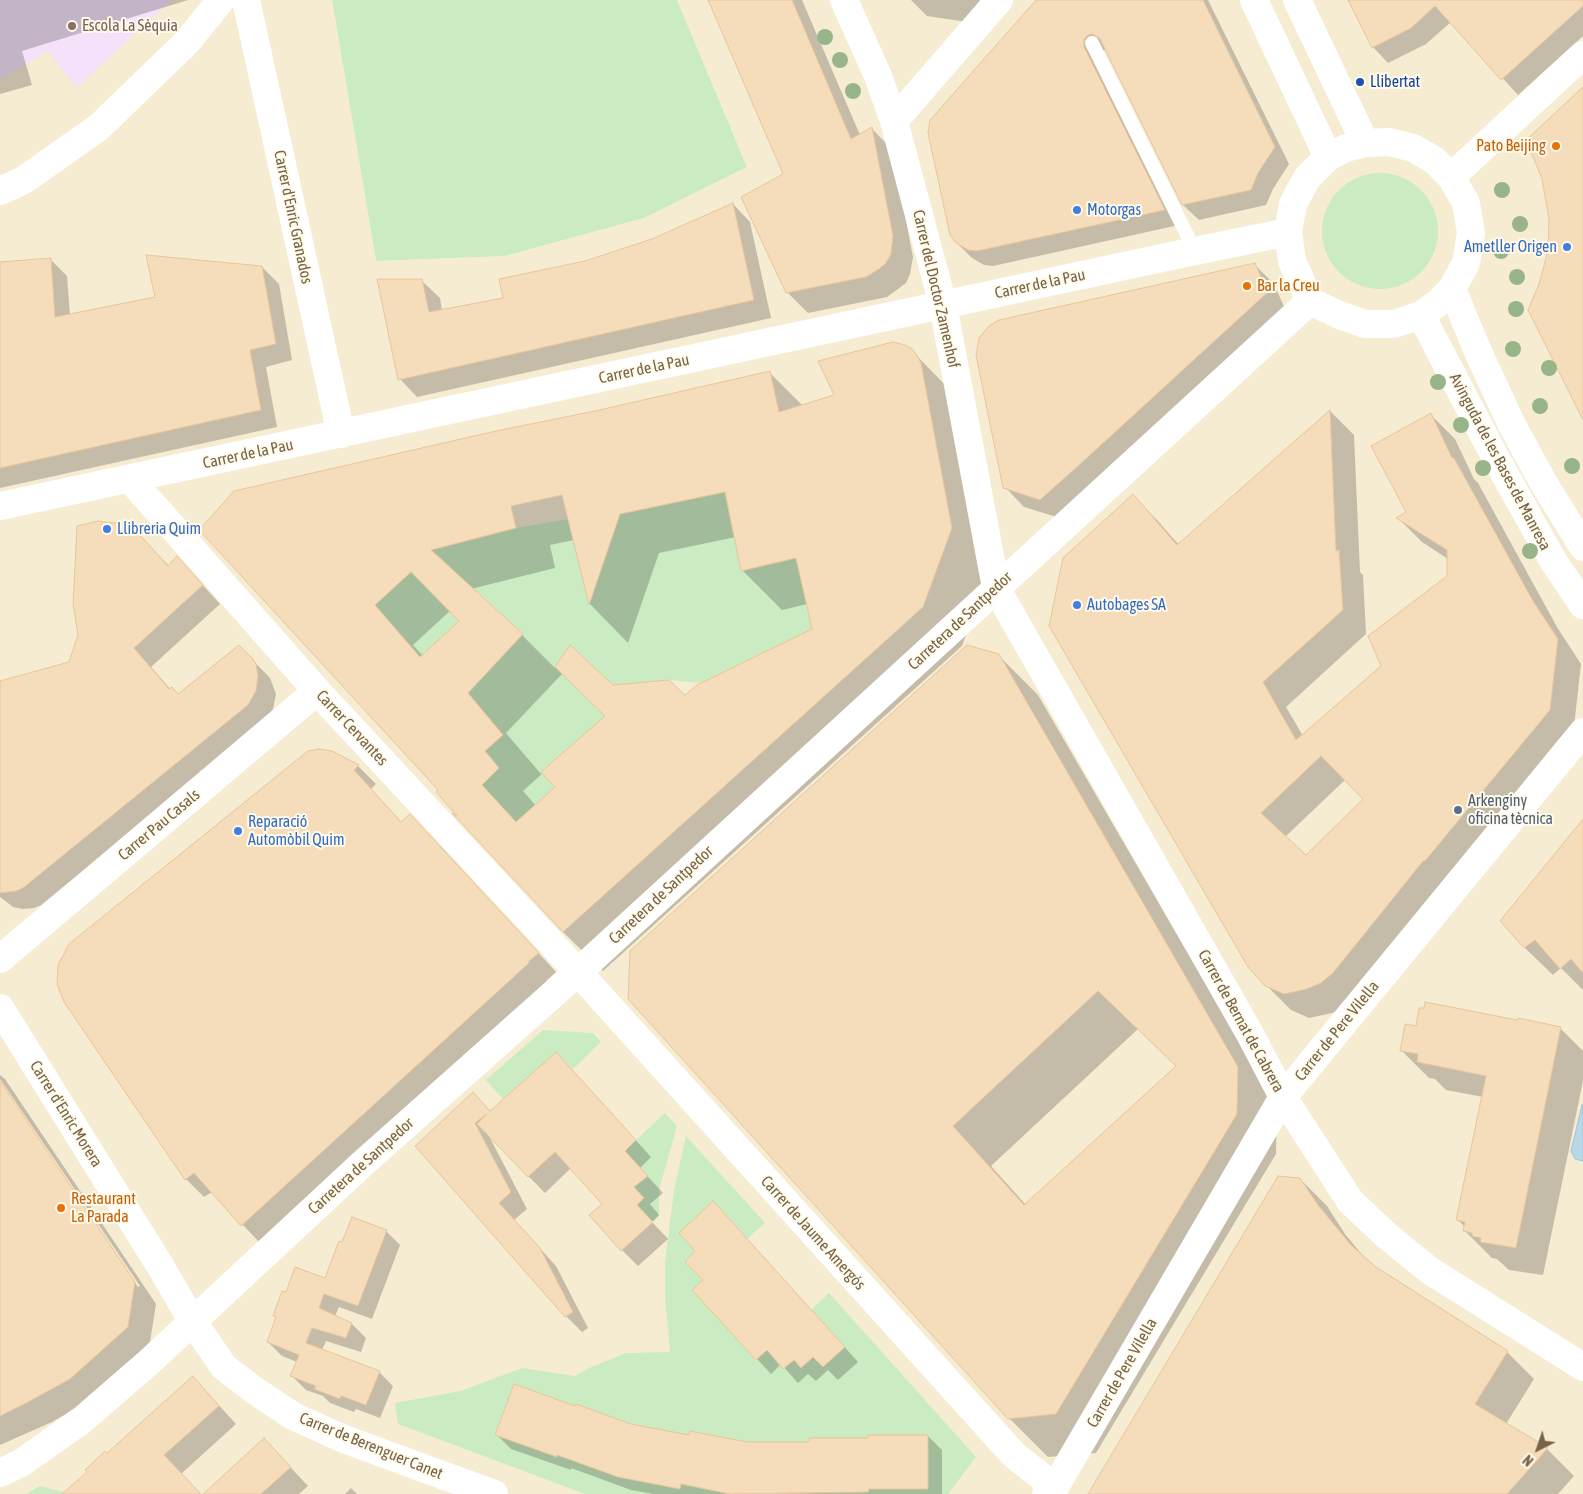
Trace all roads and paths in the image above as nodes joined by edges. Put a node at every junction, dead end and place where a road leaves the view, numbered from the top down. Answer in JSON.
{"nodes":[{"id":1,"x":221,"y":0,"type":"edge"},
{"id":2,"x":246,"y":0,"type":"edge"},
{"id":3,"x":844,"y":0,"type":"edge"},
{"id":4,"x":999,"y":0,"type":"edge"},
{"id":5,"x":1254,"y":0,"type":"edge"},
{"id":6,"x":1297,"y":0,"type":"edge"},
{"id":7,"x":1092,"y":43,"type":"dead end"},
{"id":8,"x":1583,"y":55,"type":"edge"},
{"id":9,"x":894,"y":121,"type":"junction"},
{"id":10,"x":1365,"y":143,"type":"junction"},
{"id":11,"x":1328,"y":157,"type":"junction"},
{"id":12,"x":1451,"y":177,"type":"junction"},
{"id":13,"x":0,"y":191,"type":"edge"},
{"id":14,"x":1288,"y":232,"type":"junction"},
{"id":15,"x":1195,"y":251,"type":"junction"},
{"id":16,"x":1452,"y":289,"type":"junction"},
{"id":17,"x":1310,"y":300,"type":"junction"},
{"id":18,"x":943,"y":305,"type":"junction"},
{"id":19,"x":1422,"y":315,"type":"junction"},
{"id":20,"x":341,"y":434,"type":"junction"},
{"id":21,"x":130,"y":480,"type":"junction"},
{"id":22,"x":0,"y":506,"type":"edge"},
{"id":23,"x":1583,"y":547,"type":"edge"},
{"id":24,"x":996,"y":588,"type":"junction"},
{"id":25,"x":1583,"y":605,"type":"edge"},
{"id":26,"x":318,"y":691,"type":"junction"},
{"id":27,"x":1583,"y":732,"type":"edge"},
{"id":28,"x":0,"y":959,"type":"edge"},
{"id":29,"x":578,"y":972,"type":"junction"},
{"id":30,"x":0,"y":1008,"type":"edge"},
{"id":31,"x":1283,"y":1097,"type":"junction"},
{"id":32,"x":193,"y":1322,"type":"junction"},
{"id":33,"x":1583,"y":1367,"type":"edge"},
{"id":34,"x":0,"y":1473,"type":"edge"},
{"id":35,"x":1050,"y":1490,"type":"edge"},
{"id":36,"x":494,"y":1494,"type":"edge"}],
"edges":[{"from":1,"to":13,"type":"street"},
{"from":2,"to":20,"type":"street","name":"Carrer d'Enric Granados"},
{"from":3,"to":9,"type":"street","name":"Carrer del Doctor Zamenhof"},
{"from":4,"to":9,"type":"street"},
{"from":5,"to":11,"type":"street"},
{"from":6,"to":10,"type":"street"},
{"from":7,"to":15,"type":"lane"},
{"from":8,"to":12,"type":"street"},
{"from":9,"to":18,"type":"street","name":"Carrer del Doctor Zamenhof"},
{"from":10,"to":11,"type":"street"},
{"from":10,"to":12,"type":"street"},
{"from":11,"to":14,"type":"street"},
{"from":12,"to":16,"type":"street"},
{"from":14,"to":15,"type":"street","name":"Carrer de la Pau"},
{"from":14,"to":17,"type":"street"},
{"from":15,"to":18,"type":"street","name":"Carrer de la Pau"},
{"from":16,"to":19,"type":"street"},
{"from":16,"to":23,"type":"street","name":"Avinguda de les Bases de Manresa"},
{"from":17,"to":19,"type":"street"},
{"from":17,"to":24,"type":"street","name":"Carretera de Santpedor"},
{"from":18,"to":20,"type":"street","name":"Carrer de la Pau"},
{"from":18,"to":24,"type":"street","name":"Carrer del Doctor Zamenhof"},
{"from":19,"to":25,"type":"street","name":"Avinguda de les Bases de Manresa"},
{"from":20,"to":21,"type":"street","name":"Carrer de la Pau"},
{"from":21,"to":22,"type":"street","name":"Carrer de la Pau"},
{"from":21,"to":26,"type":"street","name":"Carrer Cervantes"},
{"from":24,"to":29,"type":"street","name":"Carretera de Santpedor"},
{"from":24,"to":31,"type":"street","name":"Carrer de Bernat de Cabrera"},
{"from":26,"to":28,"type":"street","name":"Carrer Pau Casals"},
{"from":26,"to":29,"type":"street","name":"Carrer Cervantes"},
{"from":27,"to":31,"type":"street","name":"Carrer de Pere Vilella"},
{"from":29,"to":32,"type":"street","name":"Carretera de Santpedor"},
{"from":29,"to":35,"type":"street","name":"Carrer de Jaume Amergós"},
{"from":30,"to":32,"type":"street","name":"Carrer d'Enric Morera"},
{"from":31,"to":33,"type":"street","name":"Carrer de Bernat de Cabrera"},
{"from":31,"to":35,"type":"street","name":"Carrer de Pere Vilella"},
{"from":32,"to":34,"type":"street","name":"Carretera de Santpedor"},
{"from":32,"to":36,"type":"street","name":"Carrer de Berenguer Canet"}]}
